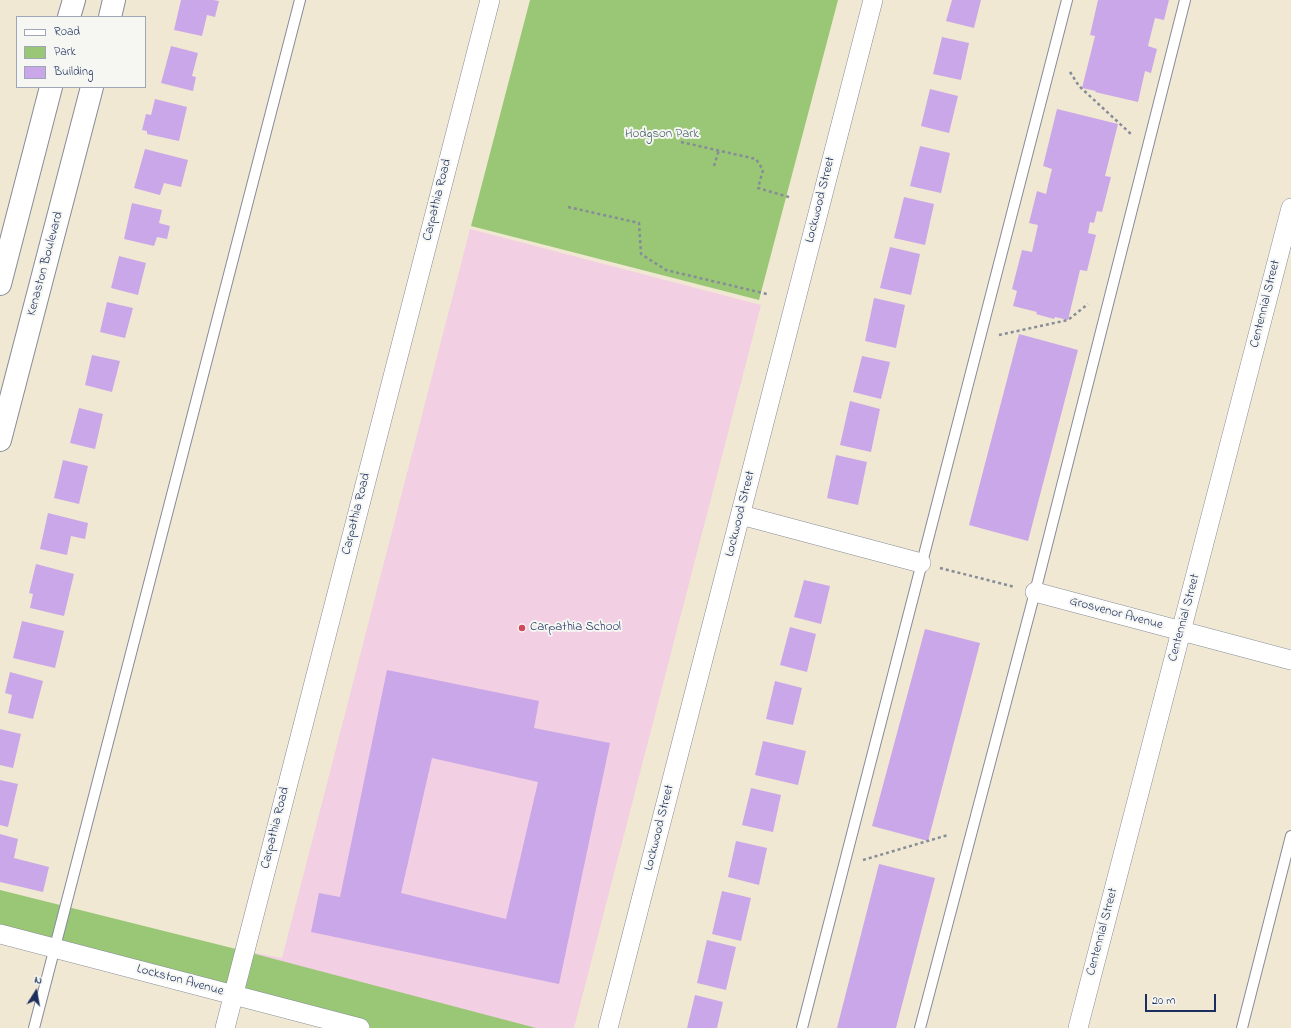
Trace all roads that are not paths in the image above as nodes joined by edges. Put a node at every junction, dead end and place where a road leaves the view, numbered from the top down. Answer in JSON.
{"nodes":[{"id":1,"x":74,"y":0,"type":"edge"},
{"id":2,"x":114,"y":0,"type":"edge"},
{"id":3,"x":300,"y":0,"type":"edge"},
{"id":4,"x":490,"y":0,"type":"edge"},
{"id":5,"x":873,"y":0,"type":"edge"},
{"id":6,"x":1067,"y":0,"type":"edge"},
{"id":7,"x":1185,"y":0,"type":"edge"},
{"id":8,"x":69,"y":16,"type":"edge"},
{"id":9,"x":110,"y":16,"type":"edge"},
{"id":10,"x":51,"y":88,"type":"edge"},
{"id":11,"x":92,"y":88,"type":"edge"},
{"id":12,"x":1291,"y":208,"type":"edge"},
{"id":13,"x":0,"y":284,"type":"edge"},
{"id":14,"x":0,"y":440,"type":"edge"},
{"id":15,"x":741,"y":515,"type":"junction"},
{"id":16,"x":921,"y":563,"type":"junction"},
{"id":17,"x":1035,"y":592,"type":"junction"},
{"id":18,"x":1182,"y":631,"type":"junction"},
{"id":19,"x":1291,"y":660,"type":"edge"},
{"id":20,"x":1291,"y":836,"type":"edge"},
{"id":21,"x":0,"y":934,"type":"edge"},
{"id":22,"x":55,"y":948,"type":"junction"},
{"id":23,"x":233,"y":996,"type":"junction"},
{"id":24,"x":34,"y":1028,"type":"edge"},
{"id":25,"x":225,"y":1028,"type":"edge"},
{"id":26,"x":360,"y":1028,"type":"edge"},
{"id":27,"x":608,"y":1028,"type":"edge"},
{"id":28,"x":802,"y":1028,"type":"edge"},
{"id":29,"x":920,"y":1028,"type":"edge"},
{"id":30,"x":1078,"y":1028,"type":"edge"},
{"id":31,"x":1242,"y":1028,"type":"edge"}],
"edges":[{"from":1,"to":8,"type":"main road"},
{"from":2,"to":9,"type":"main road"},
{"from":3,"to":22,"type":"lane"},
{"from":4,"to":23,"type":"street","name":"Carpathia Road"},
{"from":5,"to":15,"type":"street","name":"Lockwood Street"},
{"from":6,"to":16,"type":"lane"},
{"from":7,"to":17,"type":"lane"},
{"from":10,"to":13,"type":"main road"},
{"from":11,"to":14,"type":"main road","name":"Kenaston Boulevard"},
{"from":12,"to":18,"type":"street","name":"Centennial Street"},
{"from":15,"to":16,"type":"street"},
{"from":15,"to":27,"type":"street","name":"Lockwood Street"},
{"from":16,"to":28,"type":"lane"},
{"from":17,"to":18,"type":"street","name":"Grosvenor Avenue"},
{"from":17,"to":29,"type":"lane"},
{"from":18,"to":19,"type":"street","name":"Grosvenor Avenue"},
{"from":18,"to":30,"type":"street","name":"Centennial Street"},
{"from":20,"to":31,"type":"lane"},
{"from":21,"to":22,"type":"street","name":"Lockston Avenue"},
{"from":22,"to":23,"type":"street","name":"Lockston Avenue"},
{"from":22,"to":24,"type":"lane"},
{"from":23,"to":25,"type":"street","name":"Carpathia Road"},
{"from":23,"to":26,"type":"street","name":"Lockston Avenue"}]}
